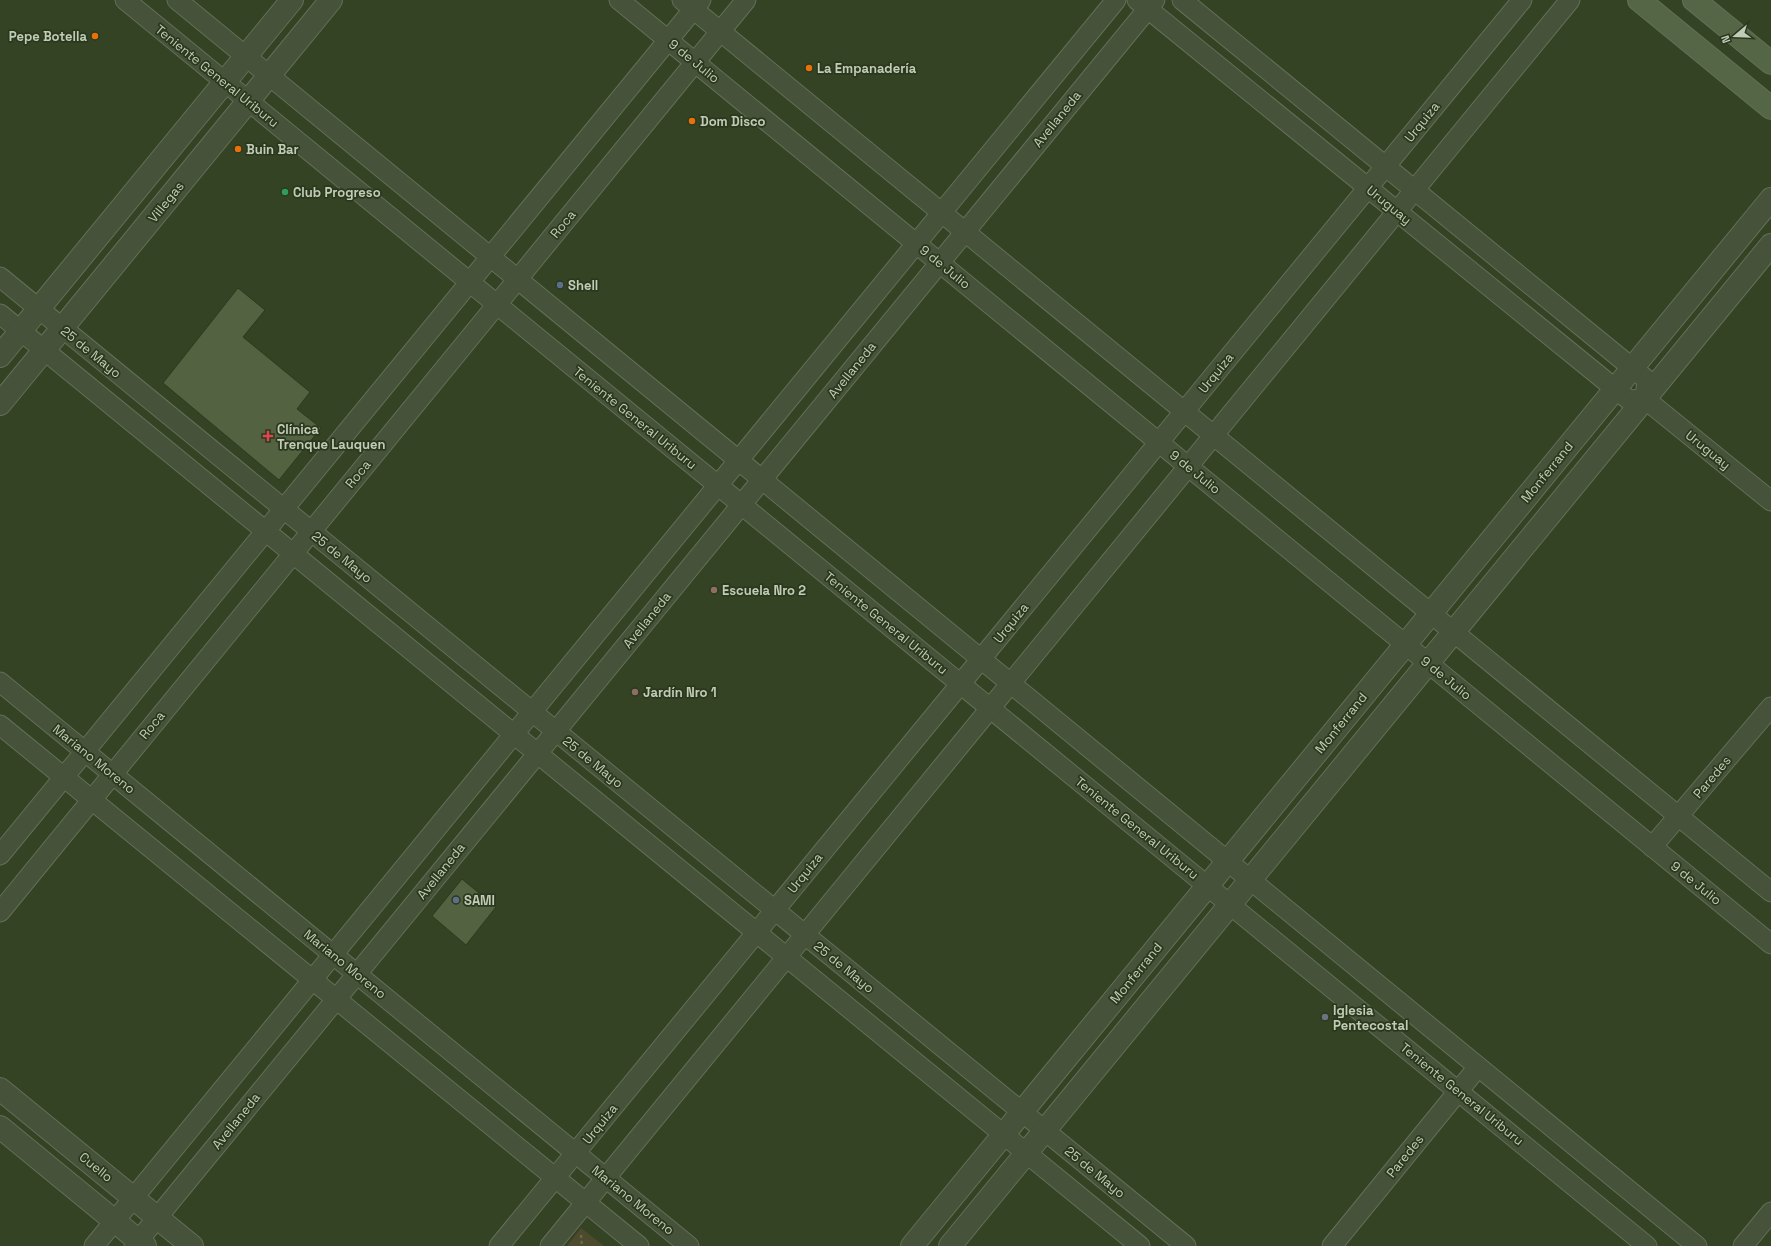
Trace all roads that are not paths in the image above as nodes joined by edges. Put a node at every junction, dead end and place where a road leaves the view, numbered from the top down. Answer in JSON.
{"nodes":[{"id":1,"x":125,"y":0,"type":"edge"},
{"id":2,"x":177,"y":0,"type":"edge"},
{"id":3,"x":292,"y":0,"type":"edge"},
{"id":4,"x":331,"y":0,"type":"edge"},
{"id":5,"x":619,"y":0,"type":"edge"},
{"id":6,"x":746,"y":0,"type":"edge"},
{"id":7,"x":1116,"y":0,"type":"edge"},
{"id":8,"x":1182,"y":0,"type":"edge"},
{"id":9,"x":1522,"y":0,"type":"edge"},
{"id":10,"x":1570,"y":0,"type":"edge"},
{"id":11,"x":1639,"y":0,"type":"edge"},
{"id":12,"x":1694,"y":0,"type":"edge"},
{"id":13,"x":692,"y":3,"type":"edge"},
{"id":14,"x":1147,"y":3,"type":"edge"},
{"id":15,"x":720,"y":31,"type":"junction"},
{"id":16,"x":668,"y":40,"type":"junction"},
{"id":17,"x":245,"y":56,"type":"junction"},
{"id":18,"x":695,"y":62,"type":"junction"},
{"id":19,"x":1771,"y":63,"type":"edge"},
{"id":20,"x":269,"y":76,"type":"junction"},
{"id":21,"x":225,"y":82,"type":"junction"},
{"id":22,"x":248,"y":101,"type":"junction"},
{"id":23,"x":1771,"y":108,"type":"edge"},
{"id":24,"x":1386,"y":166,"type":"junction"},
{"id":25,"x":1368,"y":188,"type":"junction"},
{"id":26,"x":1414,"y":190,"type":"junction"},
{"id":27,"x":1771,"y":199,"type":"edge"},
{"id":28,"x":942,"y":212,"type":"junction"},
{"id":29,"x":1397,"y":212,"type":"junction"},
{"id":30,"x":965,"y":232,"type":"junction"},
{"id":31,"x":916,"y":243,"type":"junction"},
{"id":32,"x":1771,"y":245,"type":"edge"},
{"id":33,"x":491,"y":257,"type":"junction"},
{"id":34,"x":940,"y":263,"type":"junction"},
{"id":35,"x":0,"y":277,"type":"edge"},
{"id":36,"x":517,"y":279,"type":"junction"},
{"id":37,"x":470,"y":282,"type":"junction"},
{"id":38,"x":497,"y":304,"type":"junction"},
{"id":39,"x":38,"y":309,"type":"junction"},
{"id":40,"x":0,"y":314,"type":"edge"},
{"id":41,"x":62,"y":328,"type":"junction"},
{"id":42,"x":20,"y":331,"type":"junction"},
{"id":43,"x":44,"y":350,"type":"junction"},
{"id":44,"x":0,"y":356,"type":"edge"},
{"id":45,"x":1632,"y":368,"type":"junction"},
{"id":46,"x":1615,"y":389,"type":"junction"},
{"id":47,"x":1644,"y":399,"type":"junction"},
{"id":48,"x":0,"y":404,"type":"edge"},
{"id":49,"x":1184,"y":412,"type":"junction"},
{"id":50,"x":1214,"y":436,"type":"junction"},
{"id":51,"x":1159,"y":443,"type":"junction"},
{"id":52,"x":738,"y":460,"type":"junction"},
{"id":53,"x":1188,"y":467,"type":"junction"},
{"id":54,"x":762,"y":480,"type":"junction"},
{"id":55,"x":718,"y":485,"type":"junction"},
{"id":56,"x":1771,"y":501,"type":"edge"},
{"id":57,"x":741,"y":505,"type":"junction"},
{"id":58,"x":284,"y":509,"type":"junction"},
{"id":59,"x":266,"y":531,"type":"junction"},
{"id":60,"x":311,"y":531,"type":"junction"},
{"id":61,"x":293,"y":554,"type":"junction"},
{"id":62,"x":1431,"y":614,"type":"junction"},
{"id":63,"x":1454,"y":632,"type":"junction"},
{"id":64,"x":1405,"y":645,"type":"junction"},
{"id":65,"x":981,"y":659,"type":"junction"},
{"id":66,"x":1428,"y":663,"type":"junction"},
{"id":67,"x":0,"y":682,"type":"edge"},
{"id":68,"x":1011,"y":683,"type":"junction"},
{"id":69,"x":961,"y":684,"type":"junction"},
{"id":70,"x":990,"y":708,"type":"junction"},
{"id":71,"x":1771,"y":708,"type":"edge"},
{"id":72,"x":532,"y":712,"type":"junction"},
{"id":73,"x":0,"y":725,"type":"edge"},
{"id":74,"x":556,"y":731,"type":"junction"},
{"id":75,"x":514,"y":734,"type":"junction"},
{"id":76,"x":85,"y":752,"type":"junction"},
{"id":77,"x":537,"y":754,"type":"junction"},
{"id":78,"x":112,"y":774,"type":"junction"},
{"id":79,"x":64,"y":777,"type":"junction"},
{"id":80,"x":92,"y":800,"type":"junction"},
{"id":81,"x":1678,"y":816,"type":"junction"},
{"id":82,"x":1652,"y":847,"type":"junction"},
{"id":83,"x":0,"y":855,"type":"edge"},
{"id":84,"x":1228,"y":861,"type":"junction"},
{"id":85,"x":1250,"y":880,"type":"junction"},
{"id":86,"x":1207,"y":886,"type":"junction"},
{"id":87,"x":1771,"y":892,"type":"edge"},
{"id":88,"x":1230,"y":905,"type":"junction"},
{"id":89,"x":775,"y":910,"type":"junction"},
{"id":90,"x":0,"y":912,"type":"edge"},
{"id":91,"x":757,"y":933,"type":"junction"},
{"id":92,"x":805,"y":935,"type":"junction"},
{"id":93,"x":1771,"y":944,"type":"edge"},
{"id":94,"x":332,"y":954,"type":"junction"},
{"id":95,"x":787,"y":957,"type":"junction"},
{"id":96,"x":356,"y":974,"type":"junction"},
{"id":97,"x":312,"y":979,"type":"junction"},
{"id":98,"x":336,"y":999,"type":"junction"},
{"id":99,"x":1478,"y":1067,"type":"junction"},
{"id":100,"x":0,"y":1089,"type":"edge"},
{"id":101,"x":1458,"y":1092,"type":"junction"},
{"id":102,"x":1022,"y":1112,"type":"junction"},
{"id":103,"x":0,"y":1127,"type":"edge"},
{"id":104,"x":1045,"y":1131,"type":"junction"},
{"id":105,"x":1003,"y":1134,"type":"junction"},
{"id":106,"x":576,"y":1153,"type":"junction"},
{"id":107,"x":1026,"y":1153,"type":"junction"},
{"id":108,"x":555,"y":1178,"type":"junction"},
{"id":109,"x":606,"y":1178,"type":"junction"},
{"id":110,"x":133,"y":1198,"type":"junction"},
{"id":111,"x":586,"y":1203,"type":"junction"},
{"id":112,"x":1771,"y":1212,"type":"edge"},
{"id":113,"x":157,"y":1217,"type":"junction"},
{"id":114,"x":114,"y":1221,"type":"junction"},
{"id":115,"x":139,"y":1244,"type":"edge"},
{"id":116,"x":94,"y":1246,"type":"edge"},
{"id":117,"x":192,"y":1246,"type":"edge"},
{"id":118,"x":499,"y":1246,"type":"edge"},
{"id":119,"x":550,"y":1246,"type":"edge"},
{"id":120,"x":639,"y":1246,"type":"edge"},
{"id":121,"x":689,"y":1246,"type":"edge"},
{"id":122,"x":912,"y":1246,"type":"edge"},
{"id":123,"x":950,"y":1246,"type":"edge"},
{"id":124,"x":1140,"y":1246,"type":"edge"},
{"id":125,"x":1186,"y":1246,"type":"edge"},
{"id":126,"x":1332,"y":1246,"type":"edge"},
{"id":127,"x":1647,"y":1246,"type":"edge"},
{"id":128,"x":1698,"y":1246,"type":"edge"},
{"id":129,"x":1743,"y":1246,"type":"edge"}],
"edges":[{"from":1,"to":21,"type":"street","name":"Teniente General Uriburu"},
{"from":2,"to":17,"type":"street"},
{"from":3,"to":17,"type":"street"},
{"from":4,"to":20,"type":"street","name":"Villegas"},
{"from":5,"to":16,"type":"street","name":"9 de Julio"},
{"from":6,"to":15,"type":"street","name":"Roca"},
{"from":7,"to":28,"type":"street"},
{"from":8,"to":24,"type":"street"},
{"from":9,"to":24,"type":"street","name":"Urquiza"},
{"from":10,"to":26,"type":"street"},
{"from":11,"to":23,"type":"main road"},
{"from":12,"to":19,"type":"main road"},
{"from":13,"to":15,"type":"street"},
{"from":13,"to":16,"type":"street"},
{"from":14,"to":25,"type":"street","name":"Uruguay"},
{"from":14,"to":30,"type":"street","name":"Avellaneda"},
{"from":15,"to":18,"type":"street","name":"Roca"},
{"from":15,"to":28,"type":"street"},
{"from":16,"to":18,"type":"street","name":"9 de Julio"},
{"from":16,"to":33,"type":"street"},
{"from":17,"to":20,"type":"street"},
{"from":17,"to":21,"type":"street"},
{"from":18,"to":31,"type":"street","name":"9 de Julio"},
{"from":18,"to":36,"type":"street","name":"Roca"},
{"from":20,"to":22,"type":"street","name":"Villegas"},
{"from":20,"to":33,"type":"street"},
{"from":21,"to":22,"type":"street","name":"Teniente General Uriburu"},
{"from":21,"to":39,"type":"street"},
{"from":22,"to":37,"type":"street","name":"Teniente General Uriburu"},
{"from":22,"to":41,"type":"street","name":"Villegas"},
{"from":24,"to":25,"type":"street","name":"Urquiza"},
{"from":24,"to":26,"type":"street"},
{"from":25,"to":29,"type":"street","name":"Uruguay"},
{"from":25,"to":49,"type":"street","name":"Urquiza"},
{"from":26,"to":29,"type":"street"},
{"from":26,"to":45,"type":"street"},
{"from":27,"to":45,"type":"street","name":"Monferrand"},
{"from":28,"to":30,"type":"street"},
{"from":28,"to":31,"type":"street"},
{"from":29,"to":46,"type":"street","name":"Uruguay"},
{"from":29,"to":50,"type":"street"},
{"from":30,"to":34,"type":"street","name":"Avellaneda"},
{"from":30,"to":49,"type":"street"},
{"from":31,"to":34,"type":"street","name":"9 de Julio"},
{"from":31,"to":52,"type":"street"},
{"from":32,"to":47,"type":"street"},
{"from":33,"to":36,"type":"street"},
{"from":33,"to":37,"type":"street"},
{"from":34,"to":51,"type":"street","name":"9 de Julio"},
{"from":34,"to":54,"type":"street","name":"Avellaneda"},
{"from":35,"to":39,"type":"street","name":"25 de Mayo"},
{"from":36,"to":38,"type":"street","name":"Roca"},
{"from":36,"to":52,"type":"street"},
{"from":37,"to":38,"type":"street","name":"Teniente General Uriburu"},
{"from":37,"to":58,"type":"street"},
{"from":38,"to":55,"type":"street","name":"Teniente General Uriburu"},
{"from":38,"to":60,"type":"street","name":"Roca"},
{"from":39,"to":41,"type":"street","name":"25 de Mayo"},
{"from":39,"to":42,"type":"street"},
{"from":40,"to":42,"type":"street"},
{"from":41,"to":43,"type":"street","name":"Villegas"},
{"from":41,"to":58,"type":"street","name":"25 de Mayo"},
{"from":42,"to":43,"type":"street"},
{"from":42,"to":44,"type":"street"},
{"from":43,"to":48,"type":"street","name":"Villegas"},
{"from":43,"to":59,"type":"street"},
{"from":45,"to":46,"type":"street","name":"Monferrand"},
{"from":45,"to":47,"type":"street"},
{"from":46,"to":47,"type":"street","name":"Uruguay"},
{"from":46,"to":62,"type":"street","name":"Monferrand"},
{"from":47,"to":56,"type":"street","name":"Uruguay"},
{"from":47,"to":63,"type":"street"},
{"from":49,"to":50,"type":"street"},
{"from":49,"to":51,"type":"street","name":"Urquiza"},
{"from":50,"to":53,"type":"street"},
{"from":50,"to":62,"type":"street"},
{"from":51,"to":53,"type":"street","name":"9 de Julio"},
{"from":51,"to":65,"type":"street","name":"Urquiza"},
{"from":52,"to":54,"type":"street"},
{"from":52,"to":55,"type":"street"},
{"from":53,"to":64,"type":"street","name":"9 de Julio"},
{"from":53,"to":68,"type":"street"},
{"from":54,"to":57,"type":"street","name":"Avellaneda"},
{"from":54,"to":65,"type":"street"},
{"from":55,"to":57,"type":"street","name":"Teniente General Uriburu"},
{"from":55,"to":72,"type":"street"},
{"from":57,"to":69,"type":"street","name":"Teniente General Uriburu"},
{"from":57,"to":74,"type":"street","name":"Avellaneda"},
{"from":58,"to":59,"type":"street"},
{"from":58,"to":60,"type":"street","name":"25 de Mayo"},
{"from":59,"to":61,"type":"street"},
{"from":59,"to":76,"type":"street"},
{"from":60,"to":61,"type":"street","name":"Roca"},
{"from":60,"to":72,"type":"street","name":"25 de Mayo"},
{"from":61,"to":75,"type":"street"},
{"from":61,"to":78,"type":"street","name":"Roca"},
{"from":62,"to":63,"type":"street"},
{"from":62,"to":64,"type":"street","name":"Monferrand"},
{"from":63,"to":66,"type":"street"},
{"from":63,"to":81,"type":"street"},
{"from":64,"to":66,"type":"street","name":"9 de Julio"},
{"from":64,"to":84,"type":"street","name":"Monferrand"},
{"from":65,"to":68,"type":"street"},
{"from":65,"to":69,"type":"street","name":"Urquiza"},
{"from":66,"to":82,"type":"street","name":"9 de Julio"},
{"from":66,"to":85,"type":"street"},
{"from":67,"to":76,"type":"street","name":"Mariano Moreno"},
{"from":68,"to":70,"type":"street"},
{"from":68,"to":84,"type":"street"},
{"from":69,"to":70,"type":"street","name":"Teniente General Uriburu"},
{"from":69,"to":89,"type":"street","name":"Urquiza"},
{"from":70,"to":86,"type":"street","name":"Teniente General Uriburu"},
{"from":70,"to":92,"type":"street"},
{"from":71,"to":81,"type":"street","name":"Paredes"},
{"from":72,"to":74,"type":"street","name":"25 de Mayo"},
{"from":72,"to":75,"type":"street"},
{"from":73,"to":79,"type":"street"},
{"from":74,"to":77,"type":"street","name":"Avellaneda"},
{"from":74,"to":89,"type":"street","name":"25 de Mayo"},
{"from":75,"to":77,"type":"street"},
{"from":75,"to":94,"type":"street"},
{"from":76,"to":78,"type":"street","name":"Mariano Moreno"},
{"from":76,"to":79,"type":"street"},
{"from":77,"to":91,"type":"street"},
{"from":77,"to":96,"type":"street","name":"Avellaneda"},
{"from":78,"to":80,"type":"street","name":"Roca"},
{"from":78,"to":94,"type":"street","name":"Mariano Moreno"},
{"from":79,"to":80,"type":"street"},
{"from":79,"to":83,"type":"street"},
{"from":80,"to":90,"type":"street","name":"Roca"},
{"from":80,"to":97,"type":"street"},
{"from":81,"to":82,"type":"street","name":"Paredes"},
{"from":81,"to":87,"type":"street"},
{"from":82,"to":93,"type":"street","name":"9 de Julio"},
{"from":84,"to":85,"type":"street"},
{"from":84,"to":86,"type":"street","name":"Monferrand"},
{"from":85,"to":88,"type":"street"},
{"from":85,"to":99,"type":"street"},
{"from":86,"to":88,"type":"street","name":"Teniente General Uriburu"},
{"from":86,"to":102,"type":"street","name":"Monferrand"},
{"from":88,"to":101,"type":"street","name":"Teniente General Uriburu"},
{"from":88,"to":104,"type":"street"},
{"from":89,"to":91,"type":"street","name":"Urquiza"},
{"from":89,"to":92,"type":"street","name":"25 de Mayo"},
{"from":91,"to":95,"type":"street"},
{"from":91,"to":106,"type":"street","name":"Urquiza"},
{"from":92,"to":95,"type":"street"},
{"from":92,"to":102,"type":"street","name":"25 de Mayo"},
{"from":94,"to":96,"type":"street","name":"Mariano Moreno"},
{"from":94,"to":97,"type":"street"},
{"from":95,"to":105,"type":"street"},
{"from":95,"to":109,"type":"street"},
{"from":96,"to":98,"type":"street","name":"Avellaneda"},
{"from":96,"to":106,"type":"street","name":"Mariano Moreno"},
{"from":97,"to":98,"type":"street"},
{"from":97,"to":110,"type":"street"},
{"from":98,"to":108,"type":"street"},
{"from":98,"to":113,"type":"street","name":"Avellaneda"},
{"from":99,"to":101,"type":"street","name":"Paredes"},
{"from":99,"to":128,"type":"street"},
{"from":100,"to":110,"type":"street","name":"Cuello"},
{"from":101,"to":126,"type":"street","name":"Paredes"},
{"from":101,"to":127,"type":"street","name":"Teniente General Uriburu"},
{"from":102,"to":104,"type":"street","name":"25 de Mayo"},
{"from":102,"to":105,"type":"street","name":"Monferrand"},
{"from":103,"to":114,"type":"street"},
{"from":104,"to":107,"type":"street"},
{"from":104,"to":125,"type":"street","name":"25 de Mayo"},
{"from":105,"to":107,"type":"street"},
{"from":105,"to":122,"type":"street","name":"Monferrand"},
{"from":106,"to":108,"type":"street","name":"Urquiza"},
{"from":106,"to":109,"type":"street","name":"Mariano Moreno"},
{"from":107,"to":123,"type":"street"},
{"from":107,"to":124,"type":"street"},
{"from":108,"to":111,"type":"street"},
{"from":108,"to":118,"type":"street","name":"Urquiza"},
{"from":109,"to":111,"type":"street"},
{"from":109,"to":121,"type":"street","name":"Mariano Moreno"},
{"from":110,"to":113,"type":"street","name":"Cuello"},
{"from":110,"to":114,"type":"street"},
{"from":111,"to":119,"type":"street"},
{"from":111,"to":120,"type":"street"},
{"from":112,"to":129,"type":"street"},
{"from":113,"to":115,"type":"street","name":"Avellaneda"},
{"from":113,"to":117,"type":"street","name":"Cuello"},
{"from":114,"to":115,"type":"street"},
{"from":114,"to":116,"type":"street"}]}
